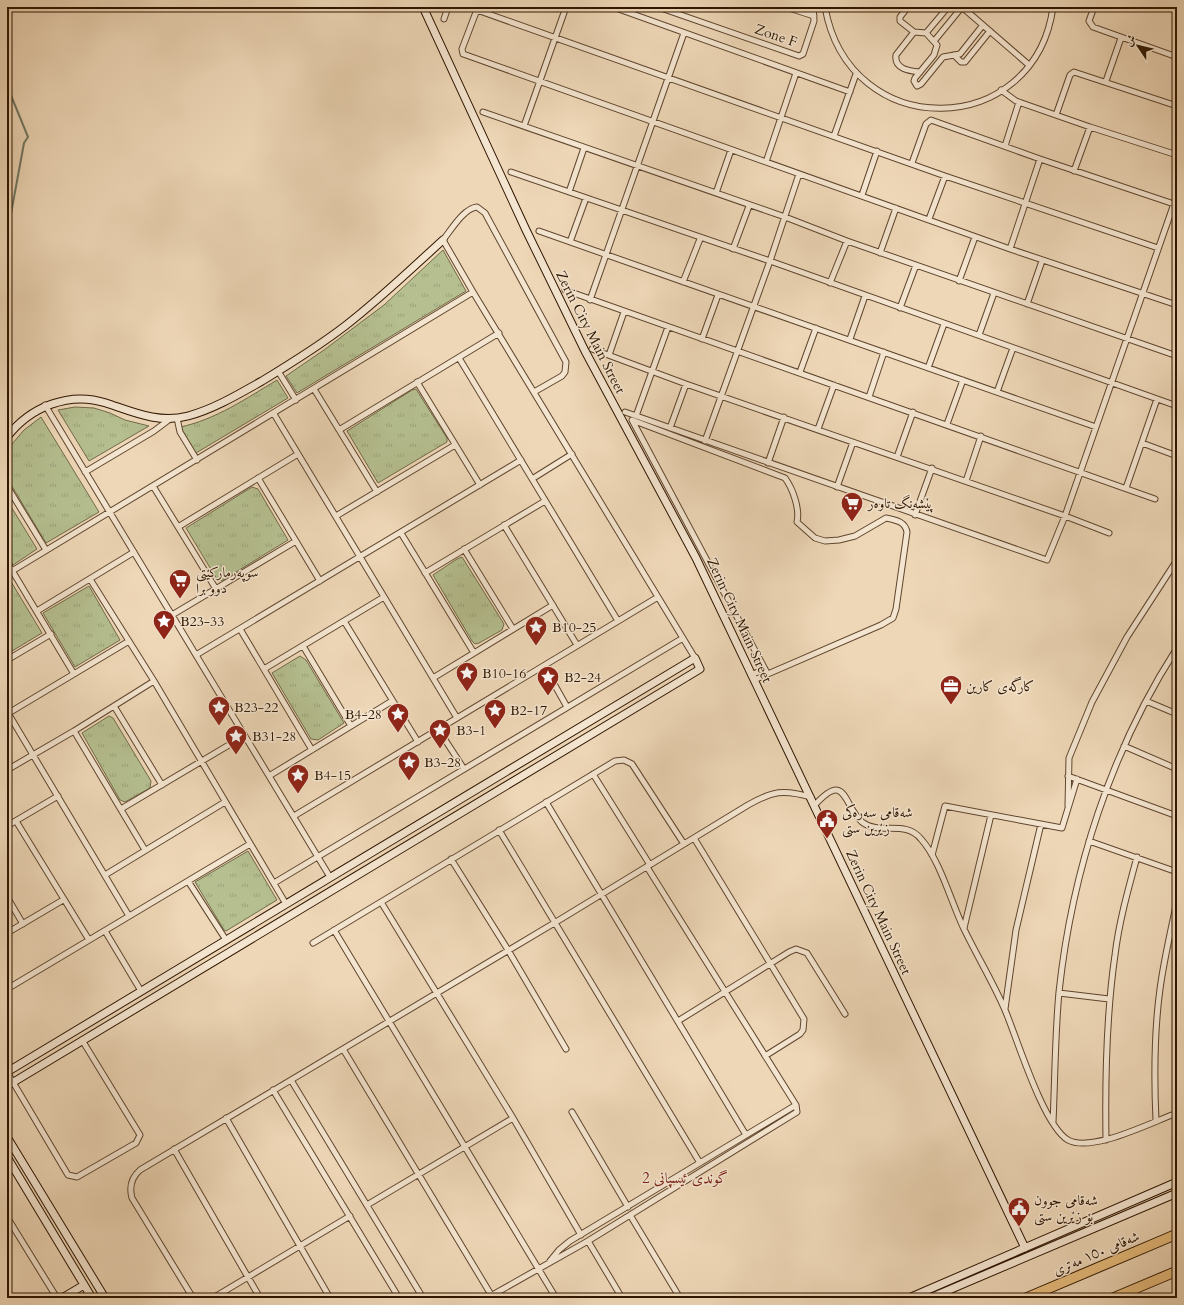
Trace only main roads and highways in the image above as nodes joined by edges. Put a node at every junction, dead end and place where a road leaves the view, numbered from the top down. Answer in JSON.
{"nodes":[{"id":1,"x":1177,"y":1234,"type":"edge"},
{"id":2,"x":1177,"y":1271,"type":"edge"},
{"id":3,"x":1026,"y":1298,"type":"edge"},
{"id":4,"x":1113,"y":1298,"type":"edge"}],
"edges":[{"from":1,"to":3,"type":"highway","name":"شەقامی ١٥٠ مەتری"},
{"from":2,"to":4,"type":"highway"}]}
